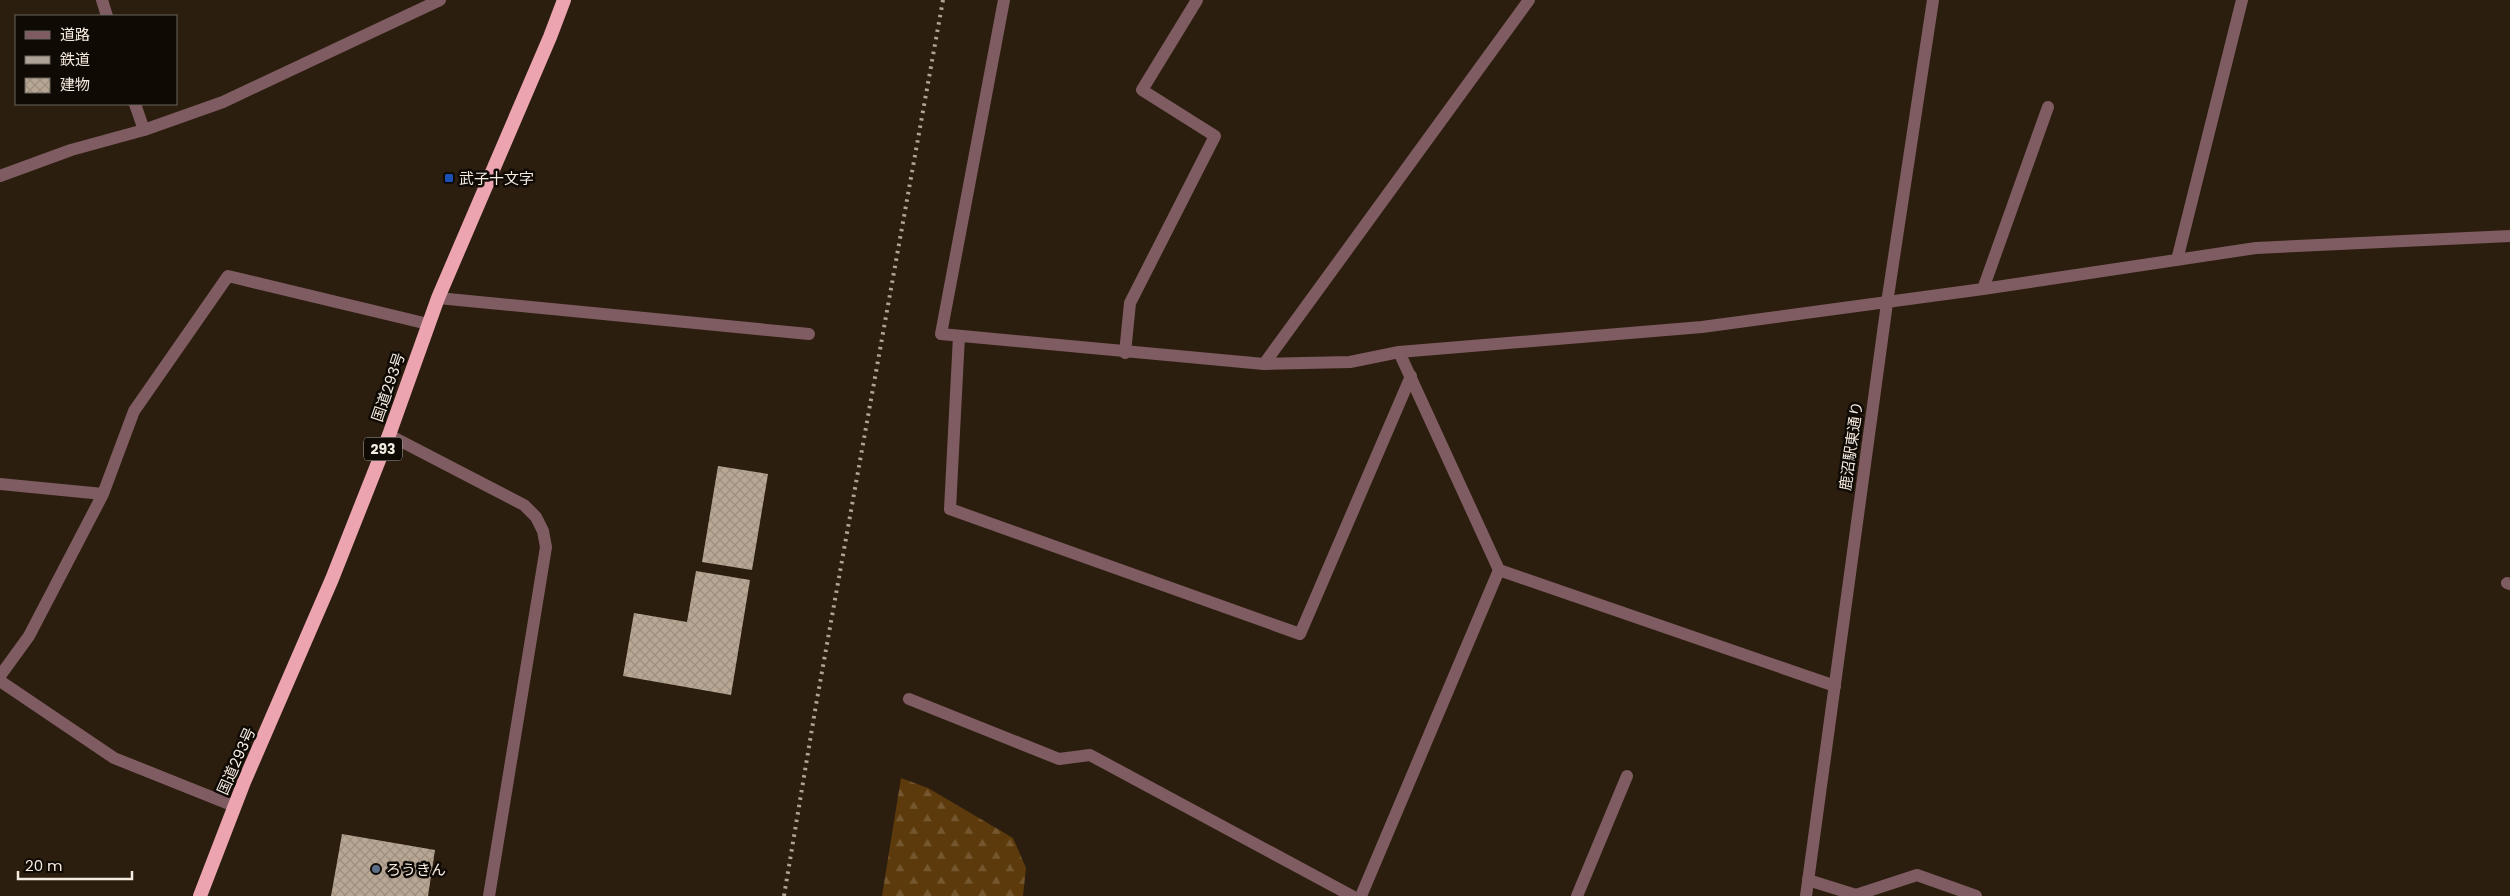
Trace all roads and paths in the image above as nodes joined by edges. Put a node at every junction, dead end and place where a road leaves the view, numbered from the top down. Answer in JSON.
{"nodes":[{"id":1,"x":102,"y":0,"type":"edge"},
{"id":2,"x":440,"y":0,"type":"edge"},
{"id":3,"x":564,"y":0,"type":"edge"},
{"id":4,"x":1004,"y":0,"type":"edge"},
{"id":5,"x":1197,"y":0,"type":"edge"},
{"id":6,"x":1529,"y":0,"type":"edge"},
{"id":7,"x":1933,"y":0,"type":"edge"},
{"id":8,"x":2242,"y":0,"type":"edge"},
{"id":9,"x":107,"y":15,"type":"edge"},
{"id":10,"x":135,"y":105,"type":"edge"},
{"id":11,"x":2048,"y":107,"type":"dead end"},
{"id":12,"x":144,"y":130,"type":"junction"},
{"id":13,"x":0,"y":176,"type":"edge"},
{"id":14,"x":2510,"y":236,"type":"edge"},
{"id":15,"x":2177,"y":260,"type":"junction"},
{"id":16,"x":1983,"y":289,"type":"junction"},
{"id":17,"x":438,"y":298,"type":"junction"},
{"id":18,"x":1887,"y":303,"type":"junction"},
{"id":19,"x":428,"y":324,"type":"junction"},
{"id":20,"x":808,"y":334,"type":"dead end"},
{"id":21,"x":959,"y":336,"type":"junction"},
{"id":22,"x":1399,"y":352,"type":"junction"},
{"id":23,"x":1125,"y":353,"type":"junction"},
{"id":24,"x":1264,"y":364,"type":"junction"},
{"id":25,"x":1411,"y":376,"type":"junction"},
{"id":26,"x":389,"y":435,"type":"junction"},
{"id":27,"x":0,"y":484,"type":"edge"},
{"id":28,"x":103,"y":494,"type":"junction"},
{"id":29,"x":1499,"y":570,"type":"junction"},
{"id":30,"x":0,"y":676,"type":"edge"},
{"id":31,"x":0,"y":681,"type":"edge"},
{"id":32,"x":1835,"y":686,"type":"junction"},
{"id":33,"x":908,"y":699,"type":"dead end"},
{"id":34,"x":1626,"y":776,"type":"dead end"},
{"id":35,"x":234,"y":806,"type":"junction"},
{"id":36,"x":1808,"y":880,"type":"junction"},
{"id":37,"x":200,"y":896,"type":"edge"},
{"id":38,"x":489,"y":896,"type":"edge"},
{"id":39,"x":1352,"y":896,"type":"edge"},
{"id":40,"x":1361,"y":896,"type":"edge"},
{"id":41,"x":1576,"y":896,"type":"edge"},
{"id":42,"x":1806,"y":896,"type":"edge"},
{"id":43,"x":1976,"y":896,"type":"edge"}],
"edges":[{"from":1,"to":9,"type":"street"},
{"from":2,"to":12,"type":"street"},
{"from":3,"to":17,"type":"highway","name":"国道293号","number":"293"},
{"from":4,"to":21,"type":"street"},
{"from":5,"to":23,"type":"street"},
{"from":6,"to":24,"type":"street"},
{"from":7,"to":18,"type":"street","name":"鹿沼駅東通り"},
{"from":8,"to":15,"type":"street"},
{"from":10,"to":12,"type":"street"},
{"from":11,"to":16,"type":"street"},
{"from":12,"to":13,"type":"street"},
{"from":14,"to":15,"type":"street"},
{"from":15,"to":16,"type":"street"},
{"from":16,"to":18,"type":"street"},
{"from":17,"to":19,"type":"highway","name":"国道293号","number":"293"},
{"from":17,"to":20,"type":"street"},
{"from":18,"to":22,"type":"street"},
{"from":18,"to":32,"type":"street","name":"鹿沼駅東通り"},
{"from":19,"to":26,"type":"highway","name":"国道293号","number":"293"},
{"from":19,"to":28,"type":"street"},
{"from":21,"to":23,"type":"street"},
{"from":21,"to":25,"type":"street"},
{"from":22,"to":24,"type":"street"},
{"from":22,"to":25,"type":"street"},
{"from":23,"to":24,"type":"street"},
{"from":25,"to":29,"type":"street"},
{"from":26,"to":35,"type":"highway","name":"国道293号","number":"293"},
{"from":26,"to":38,"type":"street"},
{"from":27,"to":28,"type":"street"},
{"from":28,"to":30,"type":"street"},
{"from":29,"to":32,"type":"street"},
{"from":29,"to":40,"type":"street"},
{"from":31,"to":35,"type":"street"},
{"from":32,"to":36,"type":"street","name":"鹿沼駅東通り"},
{"from":33,"to":39,"type":"street"},
{"from":34,"to":41,"type":"street"},
{"from":35,"to":37,"type":"highway","name":"国道293号","number":"293"},
{"from":36,"to":42,"type":"street","name":"鹿沼駅東通り"},
{"from":36,"to":43,"type":"street"}]}
